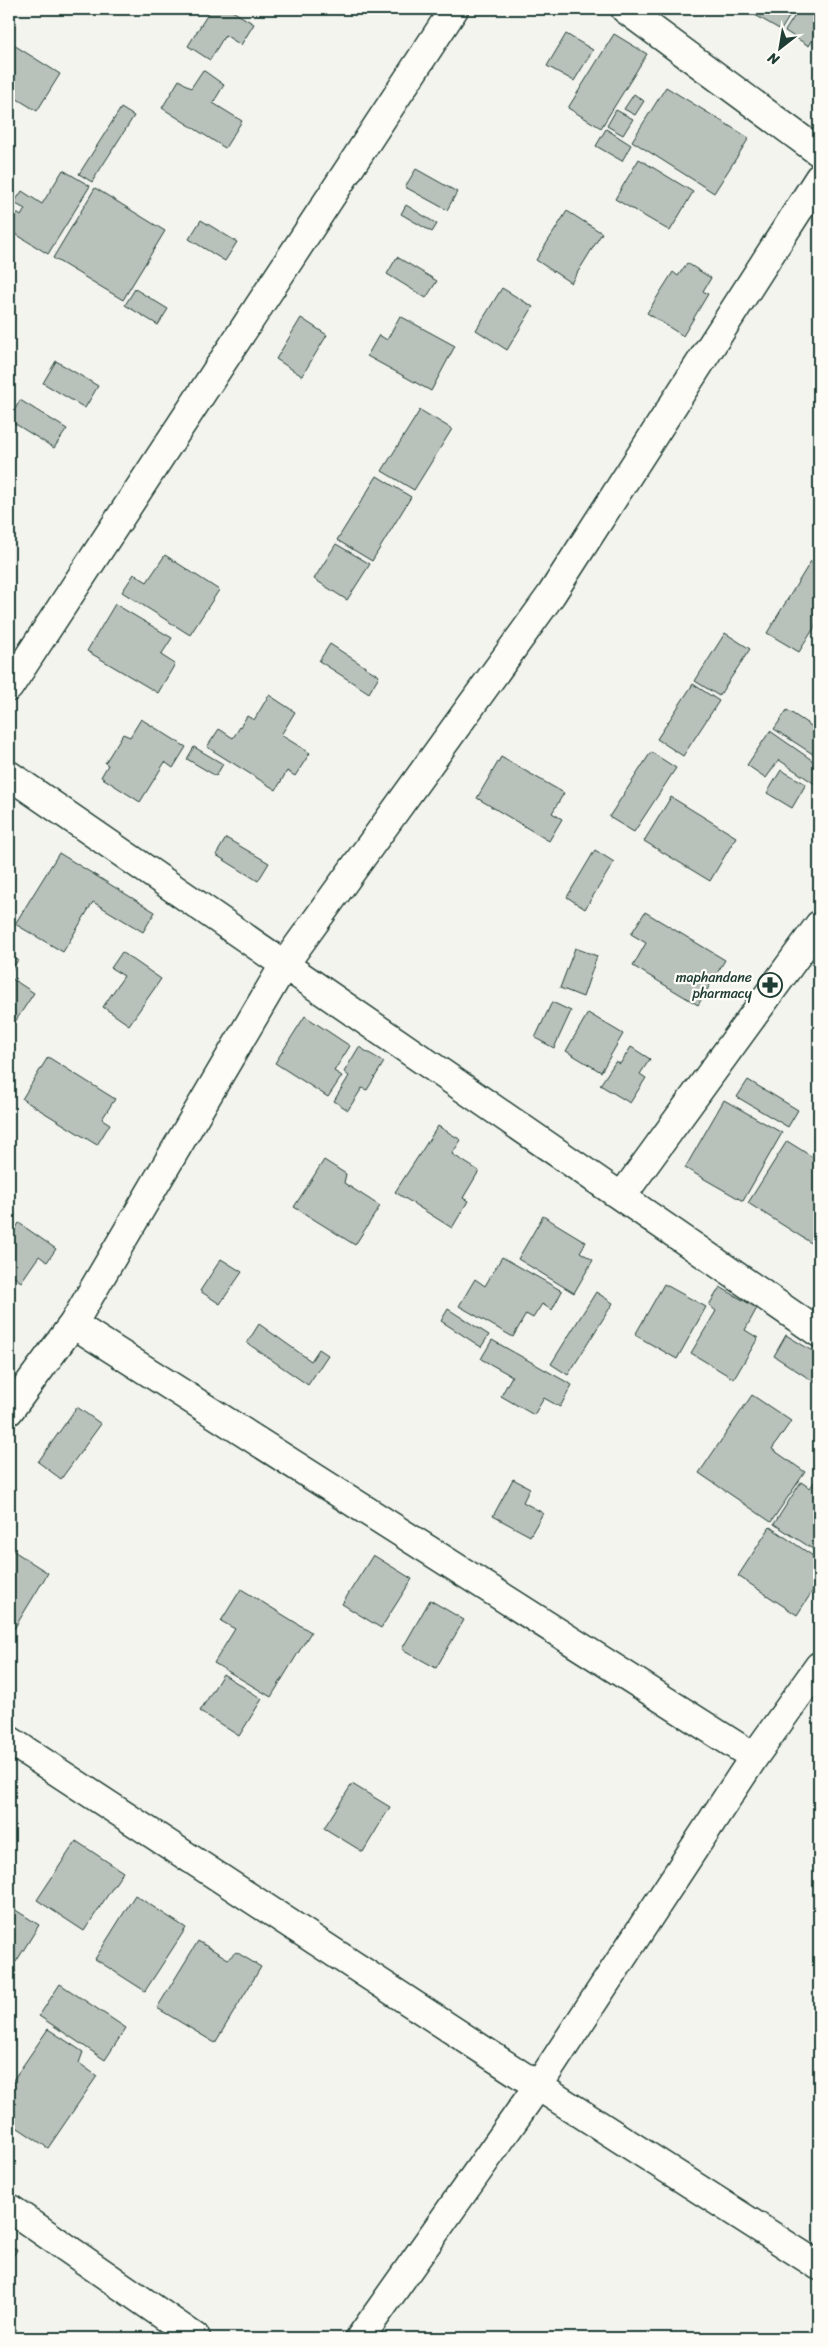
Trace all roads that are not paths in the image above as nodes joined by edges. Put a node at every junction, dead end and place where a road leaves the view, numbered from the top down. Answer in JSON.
{"nodes":[{"id":1,"x":454,"y":9,"type":"edge"},
{"id":2,"x":624,"y":9,"type":"edge"},
{"id":3,"x":819,"y":152,"type":"edge"},
{"id":4,"x":819,"y":178,"type":"edge"},
{"id":5,"x":9,"y":687,"type":"edge"},
{"id":6,"x":9,"y":775,"type":"edge"},
{"id":7,"x":819,"y":925,"type":"edge"},
{"id":8,"x":284,"y":965,"type":"junction"},
{"id":9,"x":622,"y":1196,"type":"junction"},
{"id":10,"x":73,"y":1324,"type":"junction"},
{"id":11,"x":819,"y":1333,"type":"edge"},
{"id":12,"x":9,"y":1411,"type":"edge"},
{"id":13,"x":819,"y":1666,"type":"edge"},
{"id":14,"x":9,"y":1740,"type":"edge"},
{"id":15,"x":754,"y":1757,"type":"junction"},
{"id":16,"x":538,"y":2086,"type":"junction"},
{"id":17,"x":9,"y":2208,"type":"edge"},
{"id":18,"x":819,"y":2266,"type":"edge"},
{"id":19,"x":196,"y":2338,"type":"edge"},
{"id":20,"x":360,"y":2338,"type":"edge"}],
"edges":[{"from":1,"to":5,"type":"street"},
{"from":2,"to":3,"type":"street"},
{"from":4,"to":8,"type":"street"},
{"from":6,"to":8,"type":"street"},
{"from":7,"to":9,"type":"street"},
{"from":8,"to":9,"type":"street"},
{"from":8,"to":10,"type":"street"},
{"from":9,"to":11,"type":"street"},
{"from":10,"to":12,"type":"street"},
{"from":10,"to":15,"type":"street"},
{"from":13,"to":15,"type":"street"},
{"from":14,"to":16,"type":"street"},
{"from":15,"to":16,"type":"street"},
{"from":16,"to":18,"type":"street"},
{"from":16,"to":20,"type":"street"},
{"from":17,"to":19,"type":"street"}]}
